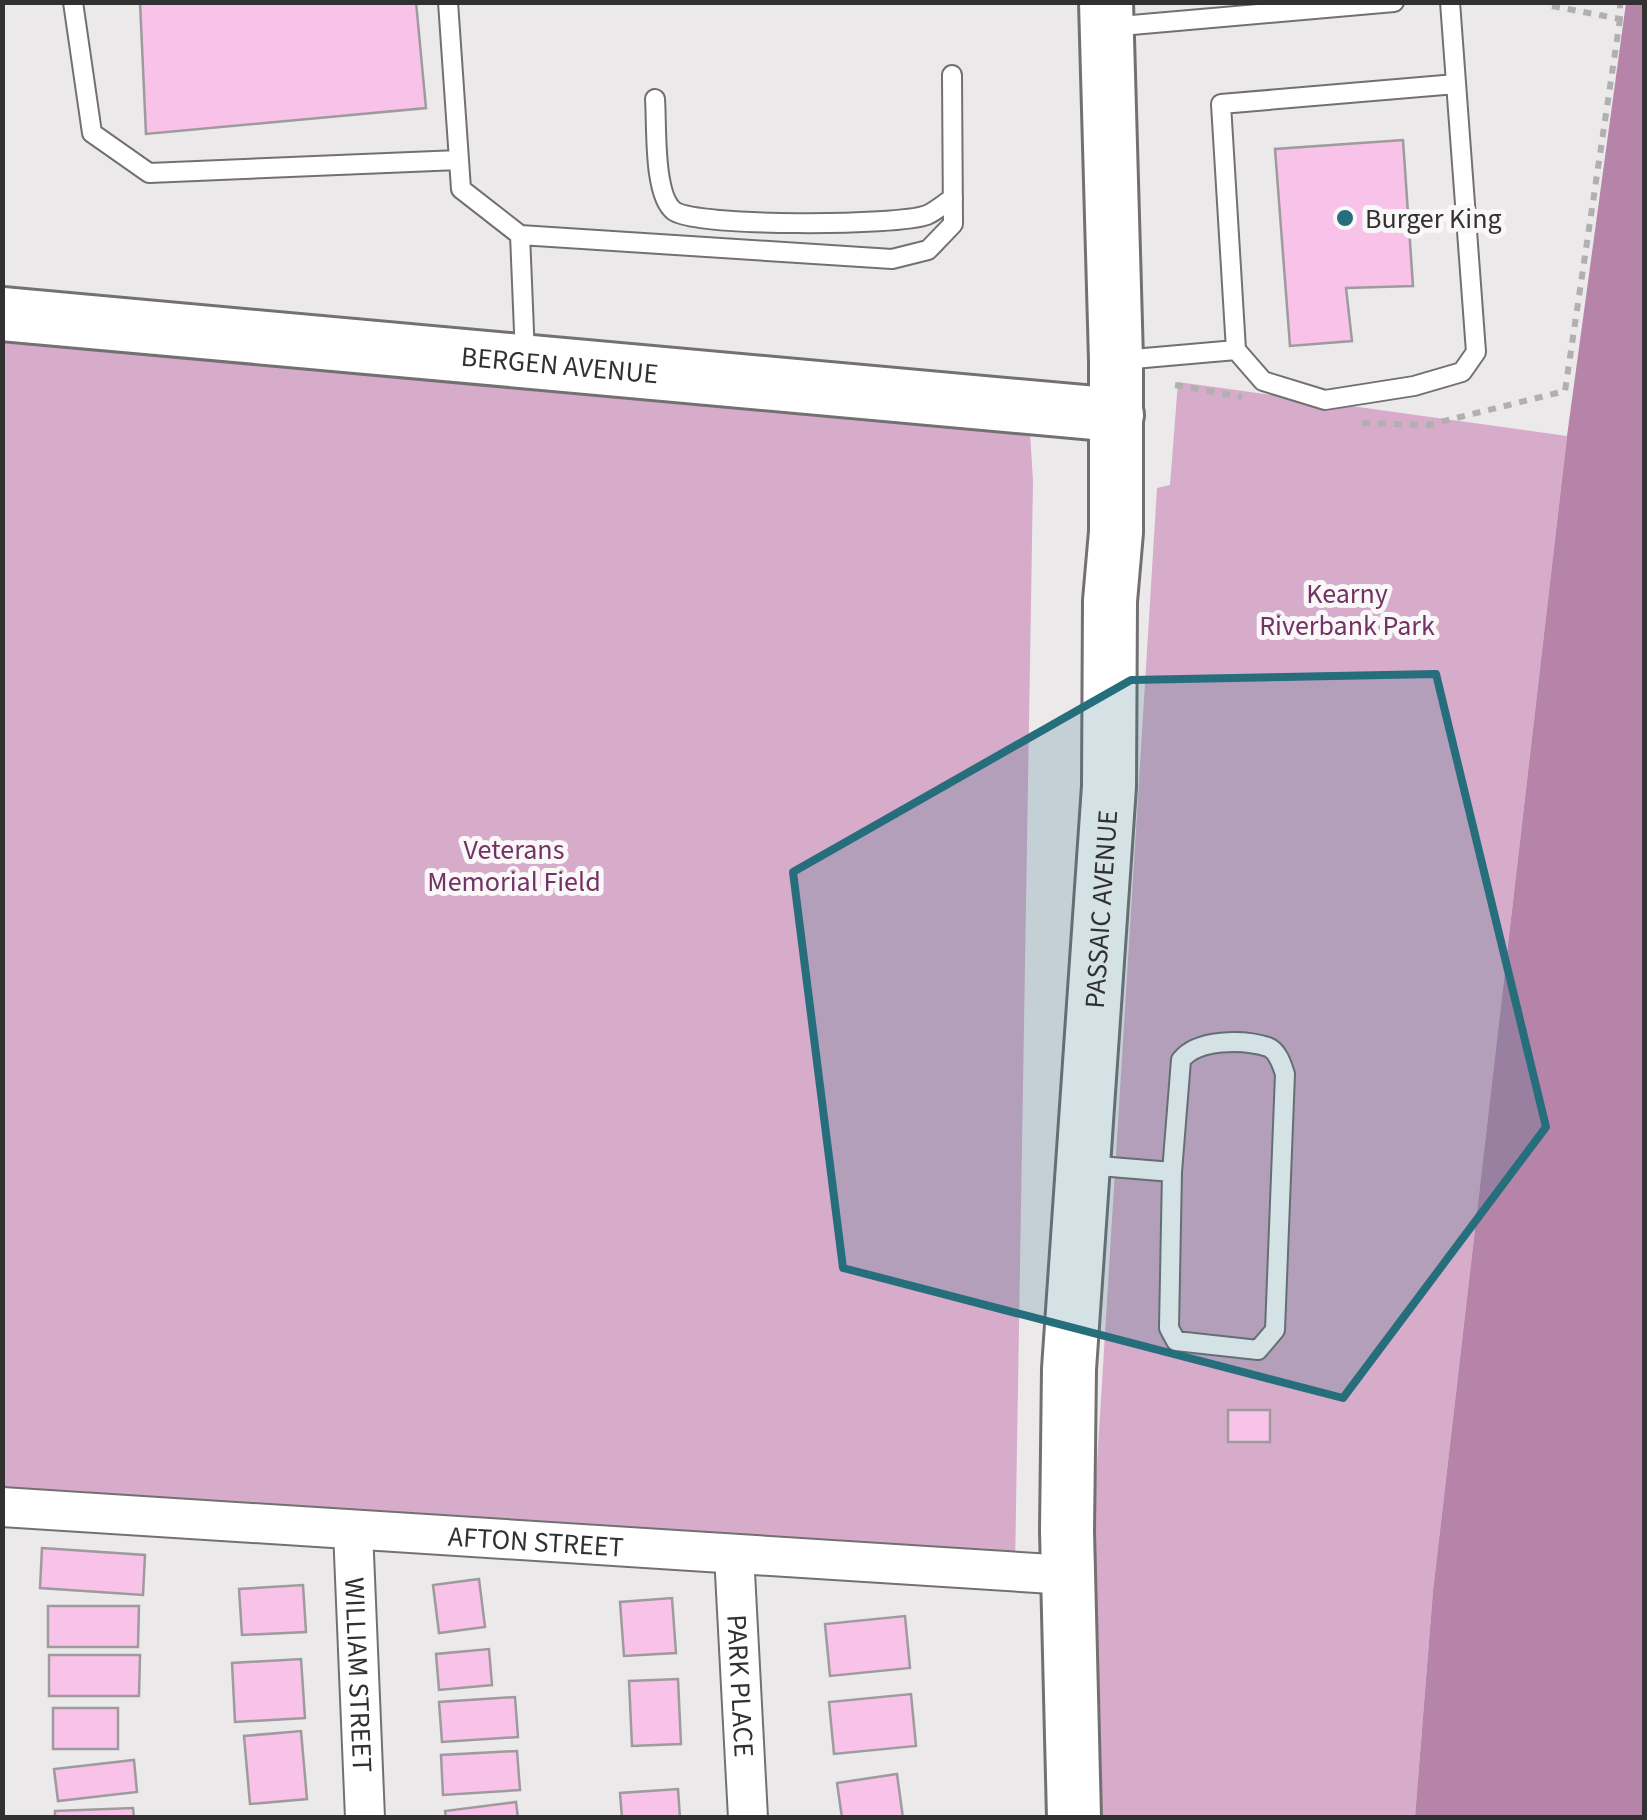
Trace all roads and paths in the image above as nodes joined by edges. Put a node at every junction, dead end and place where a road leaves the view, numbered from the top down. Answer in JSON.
{"nodes":[{"id":1,"x":73,"y":2,"type":"edge"},
{"id":2,"x":448,"y":2,"type":"edge"},
{"id":3,"x":1394,"y":2,"type":"edge"},
{"id":4,"x":1450,"y":2,"type":"edge"},
{"id":5,"x":1620,"y":2,"type":"edge"},
{"id":6,"x":1365,"y":4,"type":"edge"},
{"id":7,"x":1552,"y":6,"type":"dead end"},
{"id":8,"x":1107,"y":15,"type":"edge"},
{"id":9,"x":1620,"y":20,"type":"junction"},
{"id":10,"x":952,"y":75,"type":"dead end"},
{"id":11,"x":1456,"y":84,"type":"junction"},
{"id":12,"x":655,"y":99,"type":"dead end"},
{"id":13,"x":459,"y":160,"type":"junction"},
{"id":14,"x":953,"y":198,"type":"junction"},
{"id":15,"x":520,"y":236,"type":"junction"},
{"id":16,"x":2,"y":314,"type":"edge"},
{"id":17,"x":1236,"y":350,"type":"junction"},
{"id":18,"x":1116,"y":360,"type":"junction"},
{"id":19,"x":525,"y":362,"type":"junction"},
{"id":20,"x":1566,"y":390,"type":"dead end"},
{"id":21,"x":1117,"y":416,"type":"junction"},
{"id":22,"x":1081,"y":1165,"type":"junction"},
{"id":23,"x":1172,"y":1172,"type":"junction"},
{"id":24,"x":2,"y":1507,"type":"edge"},
{"id":25,"x":353,"y":1530,"type":"junction"},
{"id":26,"x":734,"y":1554,"type":"junction"},
{"id":27,"x":1068,"y":1575,"type":"junction"},
{"id":28,"x":365,"y":1818,"type":"edge"},
{"id":29,"x":748,"y":1818,"type":"edge"},
{"id":30,"x":1074,"y":1818,"type":"edge"}],
"edges":[{"from":1,"to":13,"type":"lane"},
{"from":2,"to":13,"type":"lane"},
{"from":3,"to":6,"type":"lane"},
{"from":4,"to":11,"type":"lane"},
{"from":5,"to":9,"type":"path"},
{"from":6,"to":8,"type":"lane"},
{"from":7,"to":9,"type":"path"},
{"from":8,"to":18,"type":"main road","name":"PASSAIC AVENUE"},
{"from":9,"to":20,"type":"path"},
{"from":10,"to":14,"type":"lane"},
{"from":11,"to":17,"type":"lane"},
{"from":11,"to":17,"type":"lane"},
{"from":12,"to":14,"type":"lane"},
{"from":13,"to":15,"type":"lane"},
{"from":14,"to":15,"type":"lane"},
{"from":15,"to":19,"type":"lane"},
{"from":16,"to":19,"type":"main road","name":"BERGEN AVENUE"},
{"from":17,"to":18,"type":"lane"},
{"from":18,"to":21,"type":"main road","name":"PASSAIC AVENUE"},
{"from":19,"to":21,"type":"main road","name":"BERGEN AVENUE"},
{"from":21,"to":22,"type":"main road","name":"PASSAIC AVENUE"},
{"from":22,"to":23,"type":"lane"},
{"from":22,"to":27,"type":"main road","name":"PASSAIC AVENUE"},
{"from":23,"to":23,"type":"lane"},
{"from":24,"to":25,"type":"street","name":"AFTON STREET"},
{"from":25,"to":26,"type":"street","name":"AFTON STREET"},
{"from":25,"to":28,"type":"street","name":"WILLIAM STREET"},
{"from":26,"to":27,"type":"street","name":"AFTON STREET"},
{"from":26,"to":29,"type":"street","name":"PARK PLACE"},
{"from":27,"to":30,"type":"main road","name":"PASSAIC AVENUE"}]}
